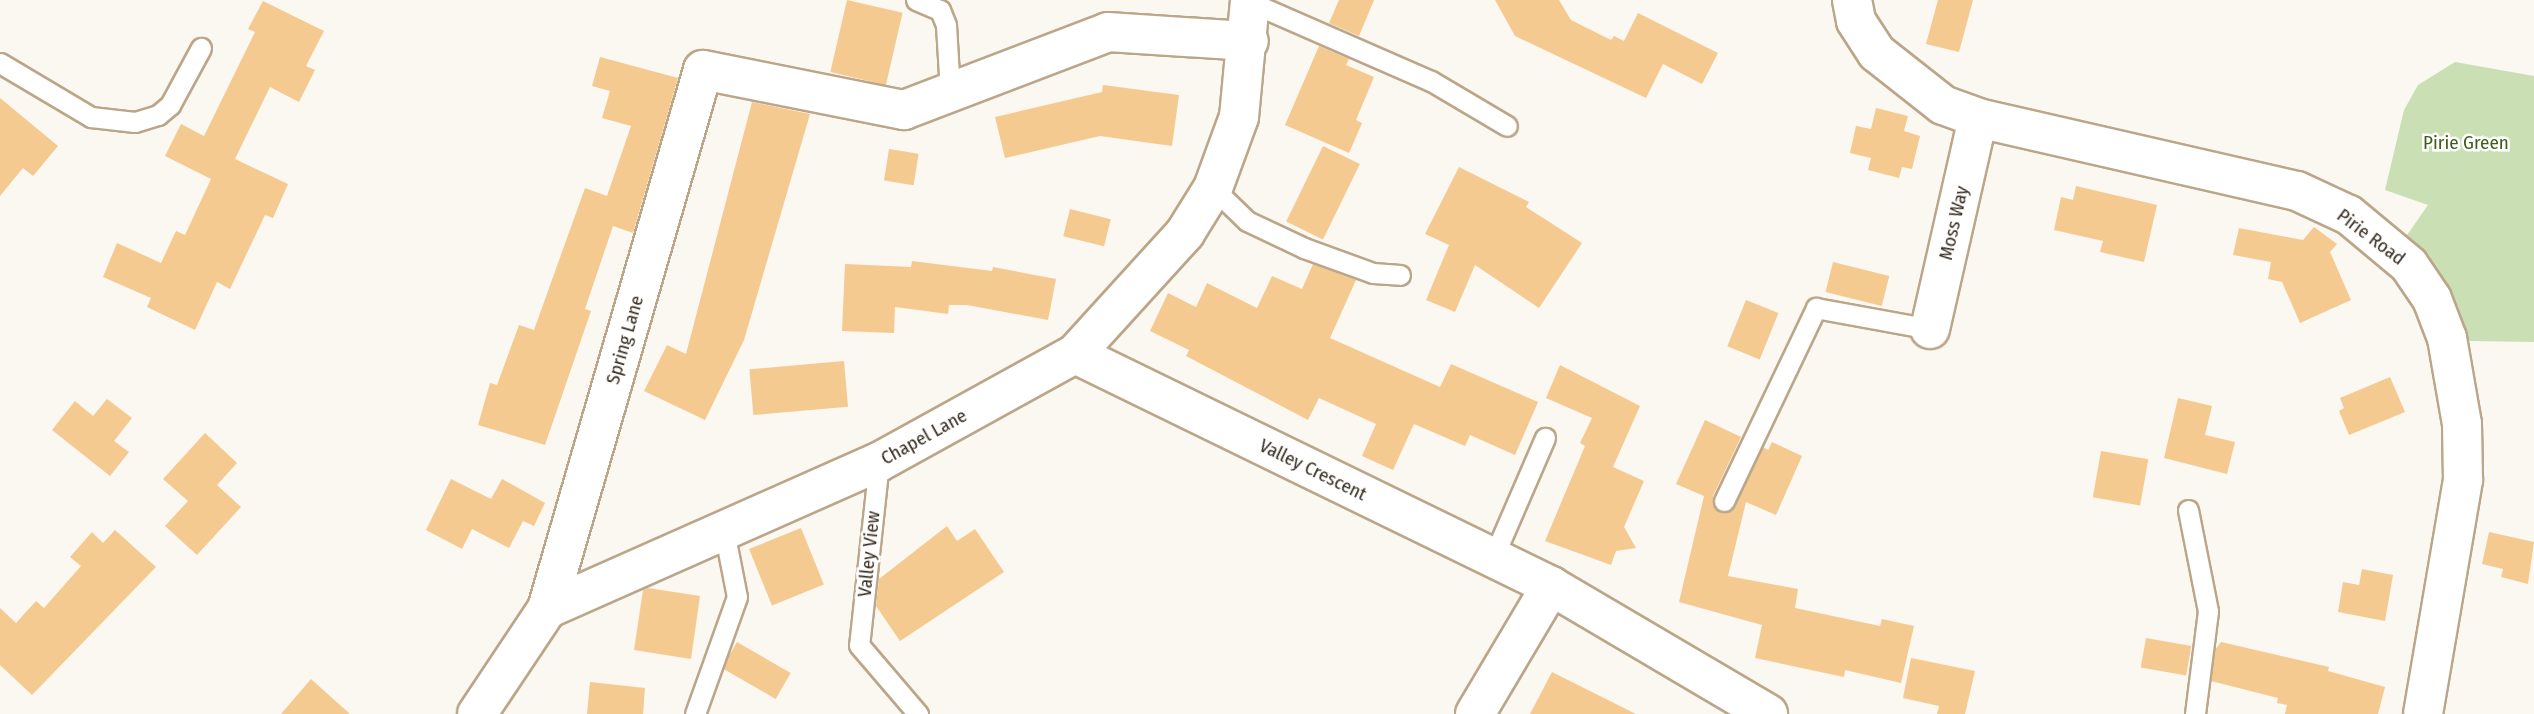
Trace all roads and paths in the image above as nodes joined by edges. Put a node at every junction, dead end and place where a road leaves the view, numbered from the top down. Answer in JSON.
{"nodes":[{"id":1,"x":916,"y":0,"type":"edge"},
{"id":2,"x":1852,"y":0,"type":"edge"},
{"id":3,"x":1250,"y":1,"type":"edge"},
{"id":4,"x":1249,"y":41,"type":"junction"},
{"id":5,"x":201,"y":48,"type":"dead end"},
{"id":6,"x":0,"y":63,"type":"edge"},
{"id":7,"x":950,"y":92,"type":"junction"},
{"id":8,"x":1978,"y":118,"type":"junction"},
{"id":9,"x":1507,"y":126,"type":"dead end"},
{"id":10,"x":1213,"y":188,"type":"junction"},
{"id":11,"x":1400,"y":275,"type":"dead end"},
{"id":12,"x":1930,"y":328,"type":"joint"},
{"id":13,"x":1075,"y":354,"type":"junction"},
{"id":14,"x":1545,"y":438,"type":"dead end"},
{"id":15,"x":879,"y":462,"type":"junction"},
{"id":16,"x":1724,"y":501,"type":"dead end"},
{"id":17,"x":2188,"y":510,"type":"dead end"},
{"id":18,"x":724,"y":531,"type":"junction"},
{"id":19,"x":1493,"y":558,"type":"junction"},
{"id":20,"x":1551,"y":586,"type":"junction"},
{"id":21,"x":547,"y":609,"type":"junction"},
{"id":22,"x":477,"y":714,"type":"edge"},
{"id":23,"x":695,"y":714,"type":"edge"},
{"id":24,"x":918,"y":714,"type":"edge"},
{"id":25,"x":1475,"y":714,"type":"edge"},
{"id":26,"x":1768,"y":714,"type":"edge"},
{"id":27,"x":2195,"y":714,"type":"edge"},
{"id":28,"x":2423,"y":714,"type":"edge"}],
"edges":[{"from":1,"to":7,"type":"lane"},
{"from":2,"to":8,"type":"street","name":"Pirie Road"},
{"from":3,"to":4,"type":"street","name":"Chapel Lane"},
{"from":3,"to":9,"type":"lane"},
{"from":4,"to":7,"type":"street"},
{"from":4,"to":10,"type":"street","name":"Chapel Lane"},
{"from":5,"to":6,"type":"lane"},
{"from":7,"to":21,"type":"street","name":"Spring Lane"},
{"from":8,"to":12,"type":"street","name":"Moss Way"},
{"from":8,"to":28,"type":"street","name":"Pirie Road"},
{"from":10,"to":11,"type":"lane"},
{"from":10,"to":13,"type":"street","name":"Chapel Lane"},
{"from":12,"to":16,"type":"lane"},
{"from":13,"to":15,"type":"street","name":"Chapel Lane"},
{"from":13,"to":19,"type":"street","name":"Valley Crescent"},
{"from":14,"to":19,"type":"lane"},
{"from":15,"to":18,"type":"street","name":"Chapel Lane"},
{"from":15,"to":24,"type":"lane","name":"Valley View"},
{"from":17,"to":27,"type":"lane"},
{"from":18,"to":21,"type":"street","name":"Chapel Lane"},
{"from":18,"to":23,"type":"lane"},
{"from":19,"to":20,"type":"street","name":"Valley Crescent"},
{"from":20,"to":25,"type":"street"},
{"from":20,"to":26,"type":"street","name":"Valley Crescent"},
{"from":21,"to":22,"type":"street"}]}
